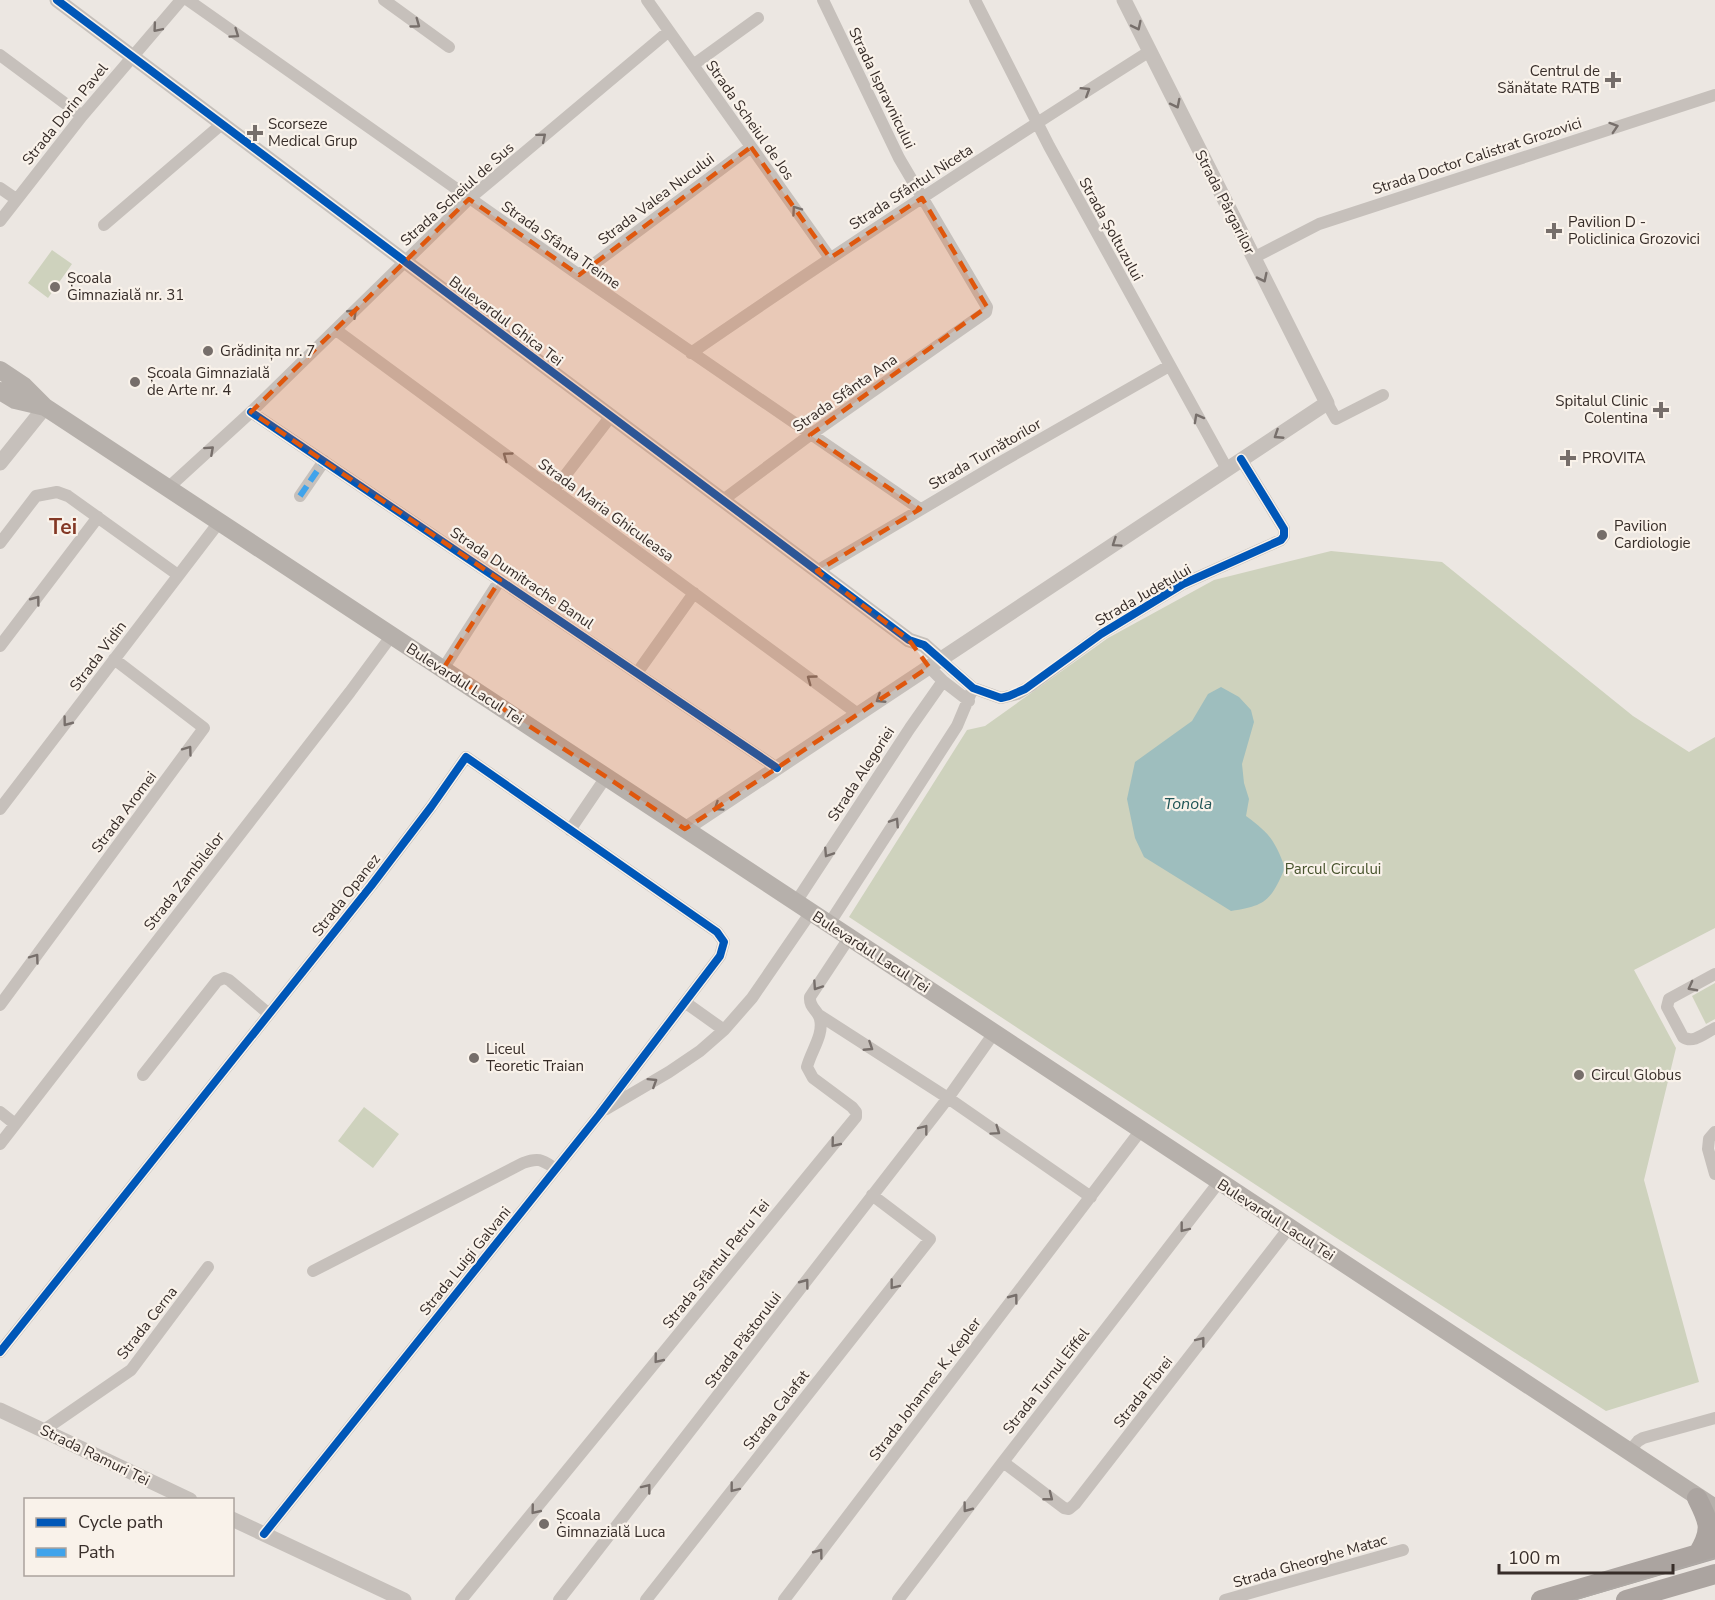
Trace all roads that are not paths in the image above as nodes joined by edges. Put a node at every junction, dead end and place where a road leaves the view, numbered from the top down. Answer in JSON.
{"nodes":[{"id":1,"x":57,"y":0,"type":"edge"},
{"id":2,"x":181,"y":0,"type":"edge"},
{"id":3,"x":188,"y":0,"type":"edge"},
{"id":4,"x":384,"y":0,"type":"edge"},
{"id":5,"x":647,"y":0,"type":"edge"},
{"id":6,"x":824,"y":0,"type":"edge"},
{"id":7,"x":975,"y":0,"type":"edge"},
{"id":8,"x":1124,"y":0,"type":"edge"},
{"id":9,"x":758,"y":18,"type":"dead end"},
{"id":10,"x":669,"y":31,"type":"junction"},
{"id":11,"x":449,"y":47,"type":"dead end"},
{"id":12,"x":1150,"y":51,"type":"junction"},
{"id":13,"x":0,"y":55,"type":"edge"},
{"id":14,"x":133,"y":56,"type":"junction"},
{"id":15,"x":693,"y":65,"type":"junction"},
{"id":16,"x":1715,"y":95,"type":"edge"},
{"id":17,"x":82,"y":116,"type":"junction"},
{"id":18,"x":223,"y":123,"type":"junction"},
{"id":19,"x":1037,"y":123,"type":"junction"},
{"id":20,"x":751,"y":147,"type":"junction"},
{"id":21,"x":0,"y":188,"type":"edge"},
{"id":22,"x":921,"y":198,"type":"junction"},
{"id":23,"x":16,"y":199,"type":"junction"},
{"id":24,"x":469,"y":199,"type":"junction"},
{"id":25,"x":0,"y":220,"type":"edge"},
{"id":26,"x":104,"y":225,"type":"dead end"},
{"id":27,"x":830,"y":258,"type":"junction"},
{"id":28,"x":1253,"y":258,"type":"junction"},
{"id":29,"x":405,"y":262,"type":"junction"},
{"id":30,"x":579,"y":275,"type":"junction"},
{"id":31,"x":986,"y":312,"type":"joint"},
{"id":32,"x":336,"y":330,"type":"junction"},
{"id":33,"x":691,"y":353,"type":"junction"},
{"id":34,"x":1169,"y":366,"type":"junction"},
{"id":35,"x":0,"y":370,"type":"edge"},
{"id":36,"x":0,"y":391,"type":"edge"},
{"id":37,"x":1383,"y":395,"type":"dead end"},
{"id":38,"x":1327,"y":403,"type":"junction"},
{"id":39,"x":45,"y":407,"type":"junction"},
{"id":40,"x":251,"y":412,"type":"junction"},
{"id":41,"x":611,"y":416,"type":"junction"},
{"id":42,"x":810,"y":435,"type":"junction"},
{"id":43,"x":1241,"y":459,"type":"junction"},
{"id":44,"x":324,"y":461,"type":"junction"},
{"id":45,"x":0,"y":463,"type":"edge"},
{"id":46,"x":1227,"y":469,"type":"junction"},
{"id":47,"x":169,"y":487,"type":"junction"},
{"id":48,"x":554,"y":490,"type":"junction"},
{"id":49,"x":300,"y":496,"type":"dead end"},
{"id":50,"x":723,"y":500,"type":"junction"},
{"id":51,"x":920,"y":510,"type":"junction"},
{"id":52,"x":98,"y":517,"type":"junction"},
{"id":53,"x":220,"y":521,"type":"junction"},
{"id":54,"x":0,"y":543,"type":"edge"},
{"id":55,"x":817,"y":570,"type":"junction"},
{"id":56,"x":178,"y":575,"type":"junction"},
{"id":57,"x":500,"y":580,"type":"junction"},
{"id":58,"x":694,"y":593,"type":"junction"},
{"id":59,"x":392,"y":635,"type":"junction"},
{"id":60,"x":0,"y":646,"type":"edge"},
{"id":61,"x":114,"y":659,"type":"junction"},
{"id":62,"x":935,"y":663,"type":"junction"},
{"id":63,"x":443,"y":669,"type":"junction"},
{"id":64,"x":638,"y":672,"type":"junction"},
{"id":65,"x":943,"y":681,"type":"junction"},
{"id":66,"x":973,"y":688,"type":"junction"},
{"id":67,"x":969,"y":701,"type":"junction"},
{"id":68,"x":858,"y":714,"type":"junction"},
{"id":69,"x":777,"y":768,"type":"junction"},
{"id":70,"x":606,"y":777,"type":"junction"},
{"id":71,"x":0,"y":809,"type":"edge"},
{"id":72,"x":685,"y":829,"type":"junction"},
{"id":73,"x":570,"y":830,"type":"junction"},
{"id":74,"x":803,"y":907,"type":"junction"},
{"id":75,"x":829,"y":924,"type":"junction"},
{"id":76,"x":849,"y":938,"type":"junction"},
{"id":77,"x":1715,"y":974,"type":"edge"},
{"id":78,"x":686,"y":1003,"type":"junction"},
{"id":79,"x":0,"y":1005,"type":"edge"},
{"id":80,"x":269,"y":1014,"type":"junction"},
{"id":81,"x":819,"y":1015,"type":"junction"},
{"id":82,"x":1715,"y":1028,"type":"edge"},
{"id":83,"x":724,"y":1030,"type":"junction"},
{"id":84,"x":994,"y":1033,"type":"junction"},
{"id":85,"x":142,"y":1075,"type":"dead end"},
{"id":86,"x":948,"y":1098,"type":"junction"},
{"id":87,"x":602,"y":1111,"type":"junction"},
{"id":88,"x":0,"y":1112,"type":"edge"},
{"id":89,"x":15,"y":1124,"type":"junction"},
{"id":90,"x":1141,"y":1130,"type":"junction"},
{"id":91,"x":1715,"y":1132,"type":"edge"},
{"id":92,"x":0,"y":1144,"type":"edge"},
{"id":93,"x":556,"y":1169,"type":"junction"},
{"id":94,"x":1715,"y":1174,"type":"edge"},
{"id":95,"x":1219,"y":1182,"type":"junction"},
{"id":96,"x":872,"y":1195,"type":"junction"},
{"id":97,"x":1091,"y":1197,"type":"junction"},
{"id":98,"x":1289,"y":1228,"type":"junction"},
{"id":99,"x":208,"y":1267,"type":"dead end"},
{"id":100,"x":313,"y":1271,"type":"dead end"},
{"id":101,"x":0,"y":1352,"type":"edge"},
{"id":102,"x":0,"y":1410,"type":"edge"},
{"id":103,"x":1715,"y":1418,"type":"edge"},
{"id":104,"x":44,"y":1430,"type":"junction"},
{"id":105,"x":1629,"y":1453,"type":"junction"},
{"id":106,"x":1003,"y":1462,"type":"junction"},
{"id":107,"x":186,"y":1498,"type":"edge"},
{"id":108,"x":1697,"y":1498,"type":"junction"},
{"id":109,"x":1715,"y":1508,"type":"edge"},
{"id":110,"x":1715,"y":1519,"type":"edge"},
{"id":111,"x":234,"y":1520,"type":"edge"},
{"id":112,"x":264,"y":1534,"type":"junction"},
{"id":113,"x":1403,"y":1550,"type":"dead end"},
{"id":114,"x":1707,"y":1552,"type":"edge"},
{"id":115,"x":1715,"y":1574,"type":"edge"},
{"id":116,"x":404,"y":1600,"type":"edge"},
{"id":117,"x":461,"y":1600,"type":"edge"},
{"id":118,"x":559,"y":1600,"type":"edge"},
{"id":119,"x":646,"y":1600,"type":"edge"},
{"id":120,"x":784,"y":1600,"type":"edge"},
{"id":121,"x":898,"y":1600,"type":"edge"},
{"id":122,"x":1226,"y":1600,"type":"edge"},
{"id":123,"x":1541,"y":1600,"type":"edge"},
{"id":124,"x":1626,"y":1600,"type":"edge"}],
"edges":[{"from":1,"to":14,"type":"street","name":"Bulevardul Ghica Tei"},
{"from":2,"to":14,"type":"street","name":"Strada Dorin Pavel","one_way":true},
{"from":3,"to":24,"type":"street","name":"Strada Sfânta Treime","one_way":true},
{"from":4,"to":11,"type":"street","one_way":true},
{"from":5,"to":10,"type":"street","name":"Strada Scheiul de Jos"},
{"from":6,"to":22,"type":"street","name":"Strada Ispravnicului"},
{"from":7,"to":19,"type":"street","name":"Strada Șoltuzului"},
{"from":8,"to":12,"type":"street","name":"Strada Pârgarilor","one_way":true},
{"from":9,"to":15,"type":"street"},
{"from":10,"to":15,"type":"street","name":"Strada Scheiul de Jos"},
{"from":24,"to":10,"type":"street","name":"Strada Scheiul de Sus","one_way":true},
{"from":19,"to":12,"type":"street","name":"Strada Sfântul Niceta","one_way":true},
{"from":12,"to":28,"type":"street","name":"Strada Pârgarilor","one_way":true},
{"from":13,"to":17,"type":"street"},
{"from":14,"to":17,"type":"street","name":"Strada Dorin Pavel"},
{"from":14,"to":18,"type":"street","name":"Bulevardul Ghica Tei"},
{"from":15,"to":20,"type":"street","name":"Strada Scheiul de Jos"},
{"from":28,"to":16,"type":"street","name":"Strada Doctor Calistrat Grozovici","one_way":true},
{"from":17,"to":23,"type":"street","name":"Strada Dorin Pavel"},
{"from":18,"to":26,"type":"street"},
{"from":18,"to":29,"type":"street","name":"Bulevardul Ghica Tei"},
{"from":19,"to":22,"type":"street","name":"Strada Sfântul Niceta"},
{"from":19,"to":34,"type":"street","name":"Strada Șoltuzului"},
{"from":27,"to":20,"type":"street","name":"Strada Scheiul de Jos","one_way":true},
{"from":20,"to":30,"type":"street","name":"Strada Valea Nucului"},
{"from":21,"to":23,"type":"street"},
{"from":22,"to":27,"type":"street","name":"Strada Sfântul Niceta"},
{"from":22,"to":31,"type":"street","name":"Strada Ispravnicului"},
{"from":23,"to":25,"type":"street","name":"Strada Dorin Pavel"},
{"from":24,"to":29,"type":"street","name":"Strada Scheiul de Sus"},
{"from":24,"to":30,"type":"street","name":"Strada Sfânta Treime"},
{"from":27,"to":33,"type":"street","name":"Strada Sfântul Niceta"},
{"from":28,"to":38,"type":"street","name":"Strada Pârgarilor","one_way":true},
{"from":32,"to":29,"type":"street","name":"Strada Scheiul de Sus","one_way":true},
{"from":29,"to":41,"type":"street","name":"Bulevardul Ghica Tei"},
{"from":30,"to":33,"type":"street","name":"Strada Sfânta Treime"},
{"from":31,"to":42,"type":"street","name":"Strada Sfânta Ana"},
{"from":32,"to":40,"type":"street","name":"Strada Scheiul de Sus"},
{"from":48,"to":32,"type":"street","name":"Strada Maria Ghiculeasa","one_way":true},
{"from":33,"to":42,"type":"street","name":"Strada Sfânta Treime"},
{"from":46,"to":34,"type":"street","name":"Strada Șoltuzului","one_way":true},
{"from":34,"to":51,"type":"street","name":"Strada Turnătorilor"},
{"from":35,"to":39,"type":"main road","name":"Bulevardul Lacul Tei"},
{"from":36,"to":39,"type":"main road","name":"Bulevardul Lacul Tei"},
{"from":37,"to":38,"type":"street"},
{"from":38,"to":43,"type":"street","one_way":true},
{"from":39,"to":45,"type":"street"},
{"from":39,"to":47,"type":"main road","name":"Bulevardul Lacul Tei"},
{"from":40,"to":44,"type":"street","name":"Strada Dumitrache Banul"},
{"from":47,"to":40,"type":"street","name":"Strada Scheiul de Sus","one_way":true},
{"from":41,"to":48,"type":"street"},
{"from":41,"to":50,"type":"street","name":"Bulevardul Ghica Tei"},
{"from":42,"to":50,"type":"street","name":"Strada Sfânta Ana"},
{"from":42,"to":51,"type":"street","name":"Strada Sfânta Treime"},
{"from":43,"to":46,"type":"street"},
{"from":43,"to":66,"type":"street","name":"Strada Județului"},
{"from":44,"to":49,"type":"street"},
{"from":44,"to":57,"type":"street","name":"Strada Dumitrache Banul"},
{"from":46,"to":62,"type":"street","one_way":true},
{"from":47,"to":53,"type":"main road","name":"Bulevardul Lacul Tei"},
{"from":48,"to":58,"type":"street","name":"Strada Maria Ghiculeasa"},
{"from":50,"to":55,"type":"street","name":"Bulevardul Ghica Tei"},
{"from":51,"to":55,"type":"street","name":"Strada Turnătorilor"},
{"from":52,"to":54,"type":"street"},
{"from":52,"to":56,"type":"street"},
{"from":60,"to":52,"type":"street","one_way":true},
{"from":53,"to":56,"type":"street","name":"Strada Vidin"},
{"from":53,"to":59,"type":"main road","name":"Bulevardul Lacul Tei"},
{"from":55,"to":62,"type":"street","name":"Bulevardul Ghica Tei"},
{"from":56,"to":61,"type":"street","name":"Strada Vidin"},
{"from":57,"to":63,"type":"street"},
{"from":57,"to":64,"type":"street","name":"Strada Dumitrache Banul"},
{"from":58,"to":64,"type":"street"},
{"from":68,"to":58,"type":"street","name":"Strada Maria Ghiculeasa","one_way":true},
{"from":59,"to":63,"type":"main road","name":"Bulevardul Lacul Tei"},
{"from":59,"to":89,"type":"street","name":"Strada Zambilelor"},
{"from":61,"to":71,"type":"street","name":"Strada Vidin","one_way":true},
{"from":79,"to":61,"type":"street","name":"Strada Aromei","one_way":true},
{"from":62,"to":65,"type":"street"},
{"from":62,"to":66,"type":"street"},
{"from":62,"to":68,"type":"street","one_way":true},
{"from":63,"to":70,"type":"main road","name":"Bulevardul Lacul Tei"},
{"from":64,"to":69,"type":"street","name":"Strada Dumitrache Banul"},
{"from":65,"to":67,"type":"street"},
{"from":65,"to":74,"type":"street","name":"Strada Alegoriei","one_way":true},
{"from":66,"to":67,"type":"street"},
{"from":75,"to":67,"type":"street","one_way":true},
{"from":68,"to":69,"type":"street"},
{"from":69,"to":72,"type":"street","one_way":true},
{"from":70,"to":72,"type":"main road","name":"Bulevardul Lacul Tei"},
{"from":70,"to":73,"type":"street"},
{"from":72,"to":74,"type":"main road","name":"Bulevardul Lacul Tei"},
{"from":73,"to":78,"type":"street","name":"Strada Opanez"},
{"from":73,"to":80,"type":"street","name":"Strada Opanez"},
{"from":74,"to":75,"type":"main road","name":"Bulevardul Lacul Tei"},
{"from":74,"to":83,"type":"street","name":"Strada Luigi Galvani"},
{"from":75,"to":76,"type":"main road","name":"Bulevardul Lacul Tei"},
{"from":76,"to":81,"type":"street","name":"Strada Sfântul Petru Tei","one_way":true},
{"from":76,"to":84,"type":"main road","name":"Bulevardul Lacul Tei"},
{"from":77,"to":82,"type":"street","one_way":true},
{"from":78,"to":83,"type":"street"},
{"from":78,"to":87,"type":"street","name":"Strada Luigi Galvani"},
{"from":80,"to":85,"type":"street"},
{"from":80,"to":101,"type":"street","name":"Strada Opanez"},
{"from":81,"to":86,"type":"street","one_way":true},
{"from":81,"to":117,"type":"street","name":"Strada Sfântul Petru Tei","one_way":true},
{"from":87,"to":83,"type":"street","name":"Strada Luigi Galvani","one_way":true},
{"from":84,"to":86,"type":"street","name":"Strada Păstorului"},
{"from":84,"to":90,"type":"main road","name":"Bulevardul Lacul Tei"},
{"from":96,"to":86,"type":"street","name":"Strada Păstorului","one_way":true},
{"from":86,"to":97,"type":"street","one_way":true},
{"from":87,"to":93,"type":"street","name":"Strada Luigi Galvani"},
{"from":88,"to":89,"type":"street"},
{"from":89,"to":92,"type":"street","name":"Strada Zambilelor"},
{"from":90,"to":95,"type":"main road","name":"Bulevardul Lacul Tei"},
{"from":90,"to":97,"type":"street","name":"Strada Johannes K. Kepler"},
{"from":91,"to":94,"type":"street"},
{"from":93,"to":100,"type":"street"},
{"from":93,"to":112,"type":"street","name":"Strada Luigi Galvani"},
{"from":95,"to":98,"type":"main road","name":"Bulevardul Lacul Tei"},
{"from":95,"to":106,"type":"street","name":"Strada Turnul Eiffel","one_way":true},
{"from":118,"to":96,"type":"street","name":"Strada Păstorului","one_way":true},
{"from":96,"to":119,"type":"street","name":"Strada Calafat","one_way":true},
{"from":120,"to":97,"type":"street","name":"Strada Johannes K. Kepler","one_way":true},
{"from":98,"to":105,"type":"main road","name":"Bulevardul Lacul Tei"},
{"from":106,"to":98,"type":"street","name":"Strada Fibrei","one_way":true},
{"from":99,"to":104,"type":"street","name":"Strada Cerna"},
{"from":102,"to":104,"type":"street","name":"Strada Ramuri Tei"},
{"from":103,"to":105,"type":"street"},
{"from":104,"to":107,"type":"street","name":"Strada Ramuri Tei"},
{"from":105,"to":108,"type":"main road","name":"Bulevardul Lacul Tei"},
{"from":106,"to":121,"type":"street","name":"Strada Turnul Eiffel","one_way":true},
{"from":108,"to":109,"type":"main road","name":"Bulevardul Lacul Tei"},
{"from":108,"to":110,"type":"main road","name":"Bulevardul Lacul Tei"},
{"from":108,"to":114,"type":"main road"},
{"from":111,"to":112,"type":"street"},
{"from":112,"to":116,"type":"street"},
{"from":113,"to":122,"type":"street","name":"Strada Gheorghe Matac"},
{"from":114,"to":123,"type":"main road"},
{"from":115,"to":124,"type":"main road"}]}
